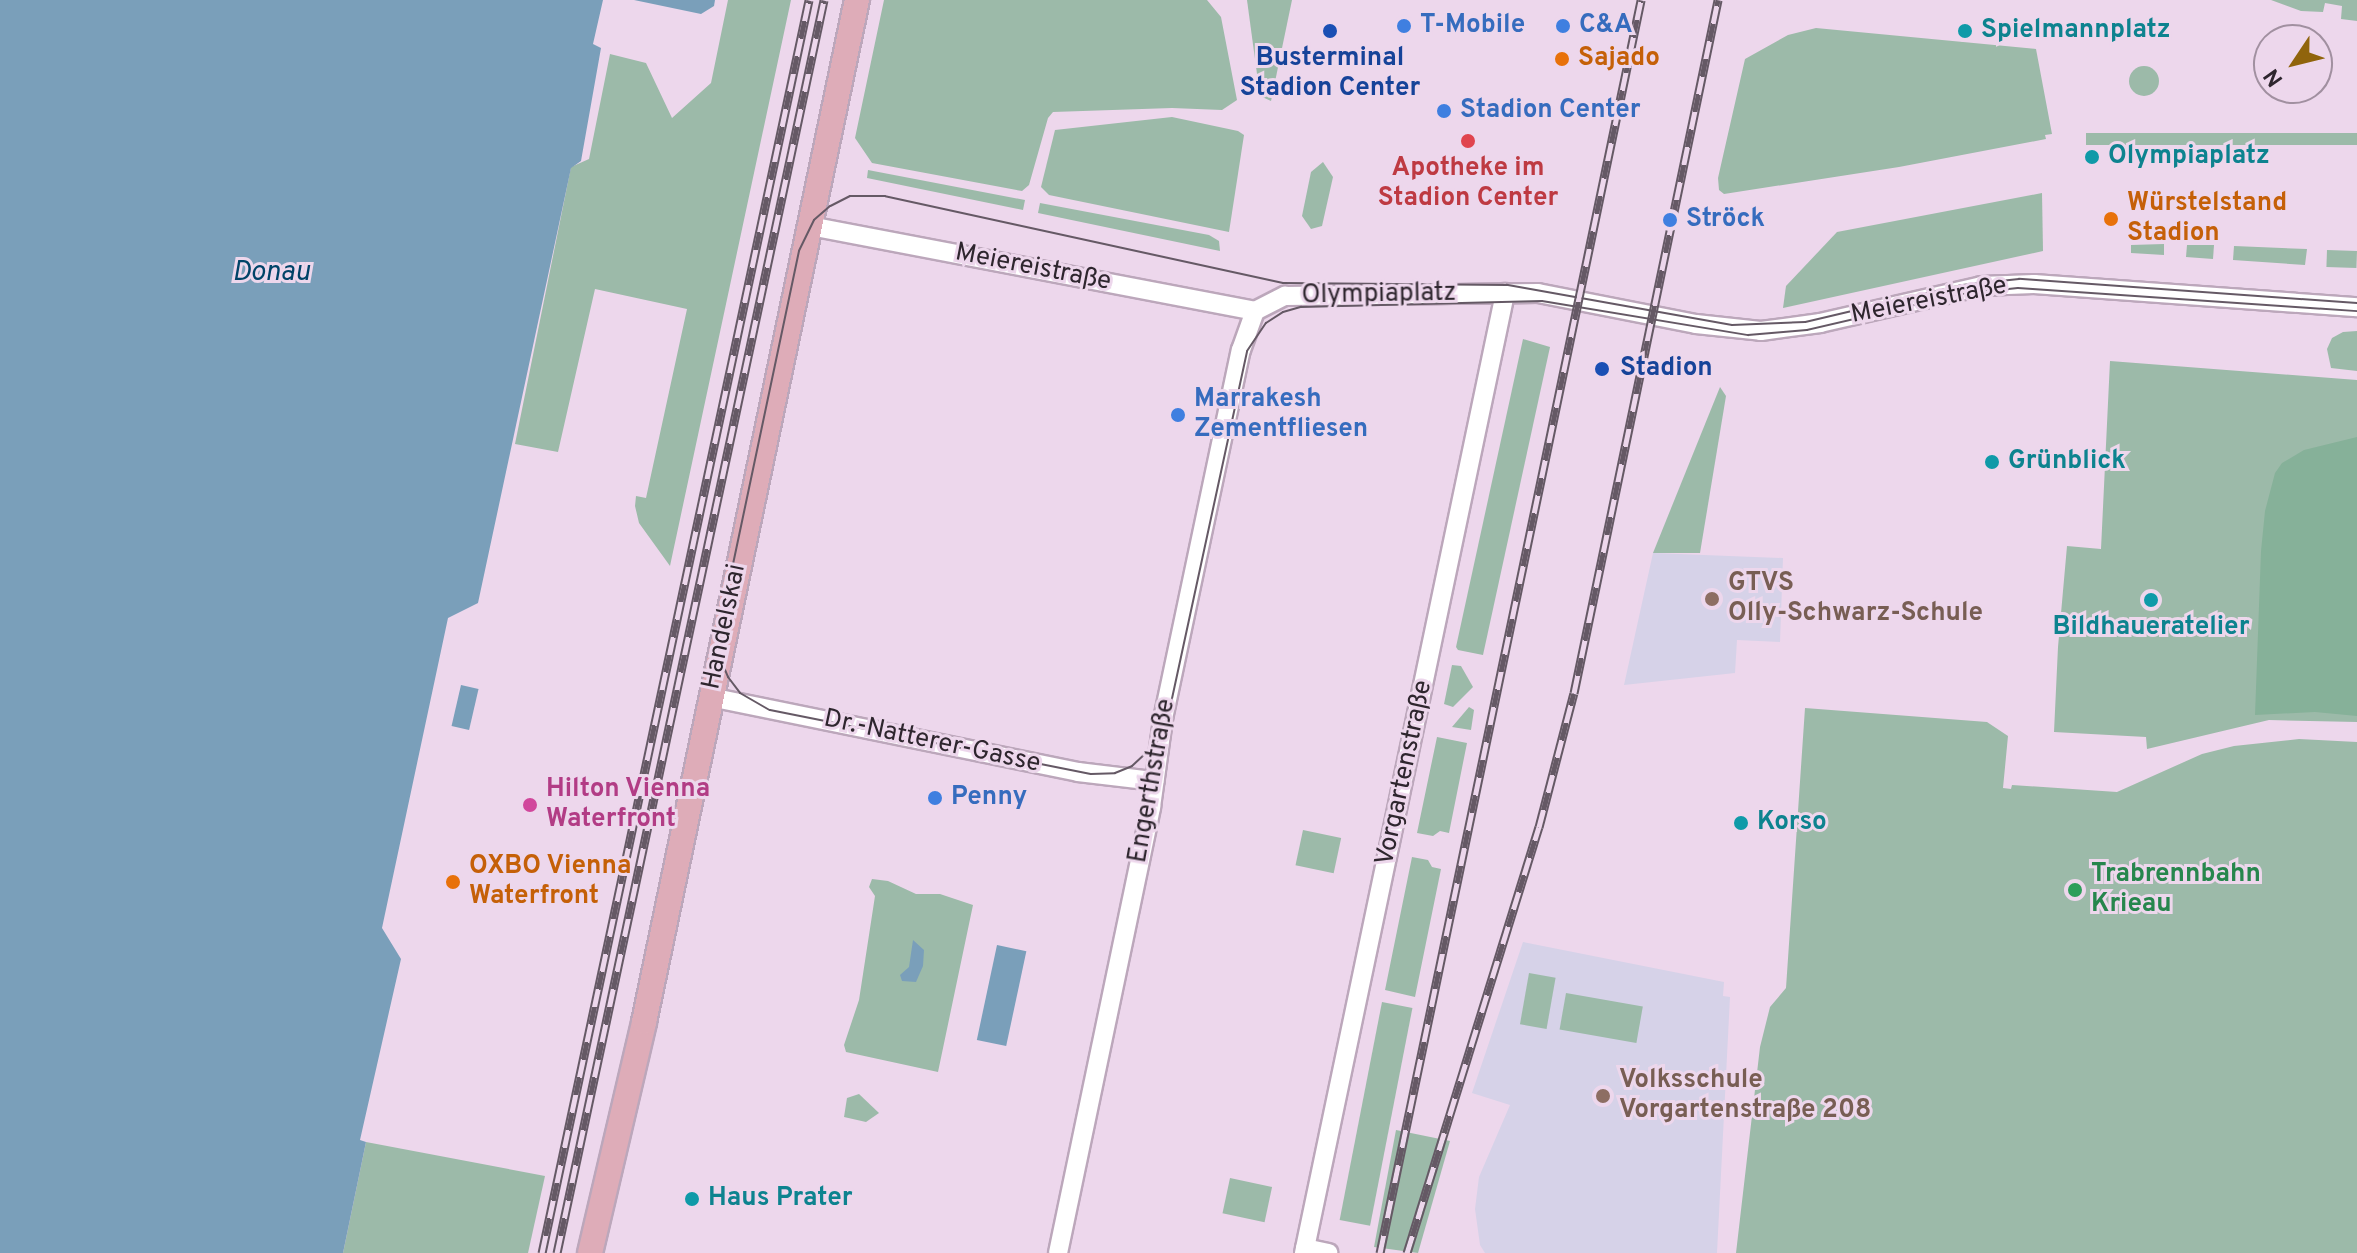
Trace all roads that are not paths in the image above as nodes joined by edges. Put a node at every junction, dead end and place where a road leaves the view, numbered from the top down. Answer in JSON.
{"nodes":[{"id":1,"x":857,"y":0,"type":"edge"},
{"id":2,"x":810,"y":226,"type":"junction"},
{"id":3,"x":1505,"y":293,"type":"junction"},
{"id":4,"x":2357,"y":307,"type":"edge"},
{"id":5,"x":1255,"y":311,"type":"junction"},
{"id":6,"x":710,"y":697,"type":"junction"},
{"id":7,"x":1154,"y":781,"type":"junction"},
{"id":8,"x":1304,"y":1250,"type":"edge"},
{"id":9,"x":590,"y":1253,"type":"edge"},
{"id":10,"x":1058,"y":1253,"type":"edge"},
{"id":11,"x":1328,"y":1253,"type":"edge"}],
"edges":[{"from":1,"to":2,"type":"main road","name":"Handelskai"},
{"from":2,"to":5,"type":"street","name":"Meiereistraße"},
{"from":2,"to":6,"type":"main road","name":"Handelskai"},
{"from":3,"to":4,"type":"street","name":"Meiereistraße"},
{"from":3,"to":5,"type":"street","name":"Olympiaplatz"},
{"from":3,"to":8,"type":"street","name":"Vorgartenstraße"},
{"from":5,"to":7,"type":"street","name":"Engerthstraße"},
{"from":6,"to":7,"type":"street","name":"Dr.-Natterer-Gasse"},
{"from":6,"to":9,"type":"main road","name":"Handelskai"},
{"from":7,"to":10,"type":"street","name":"Engerthstraße"},
{"from":8,"to":11,"type":"street"}]}
